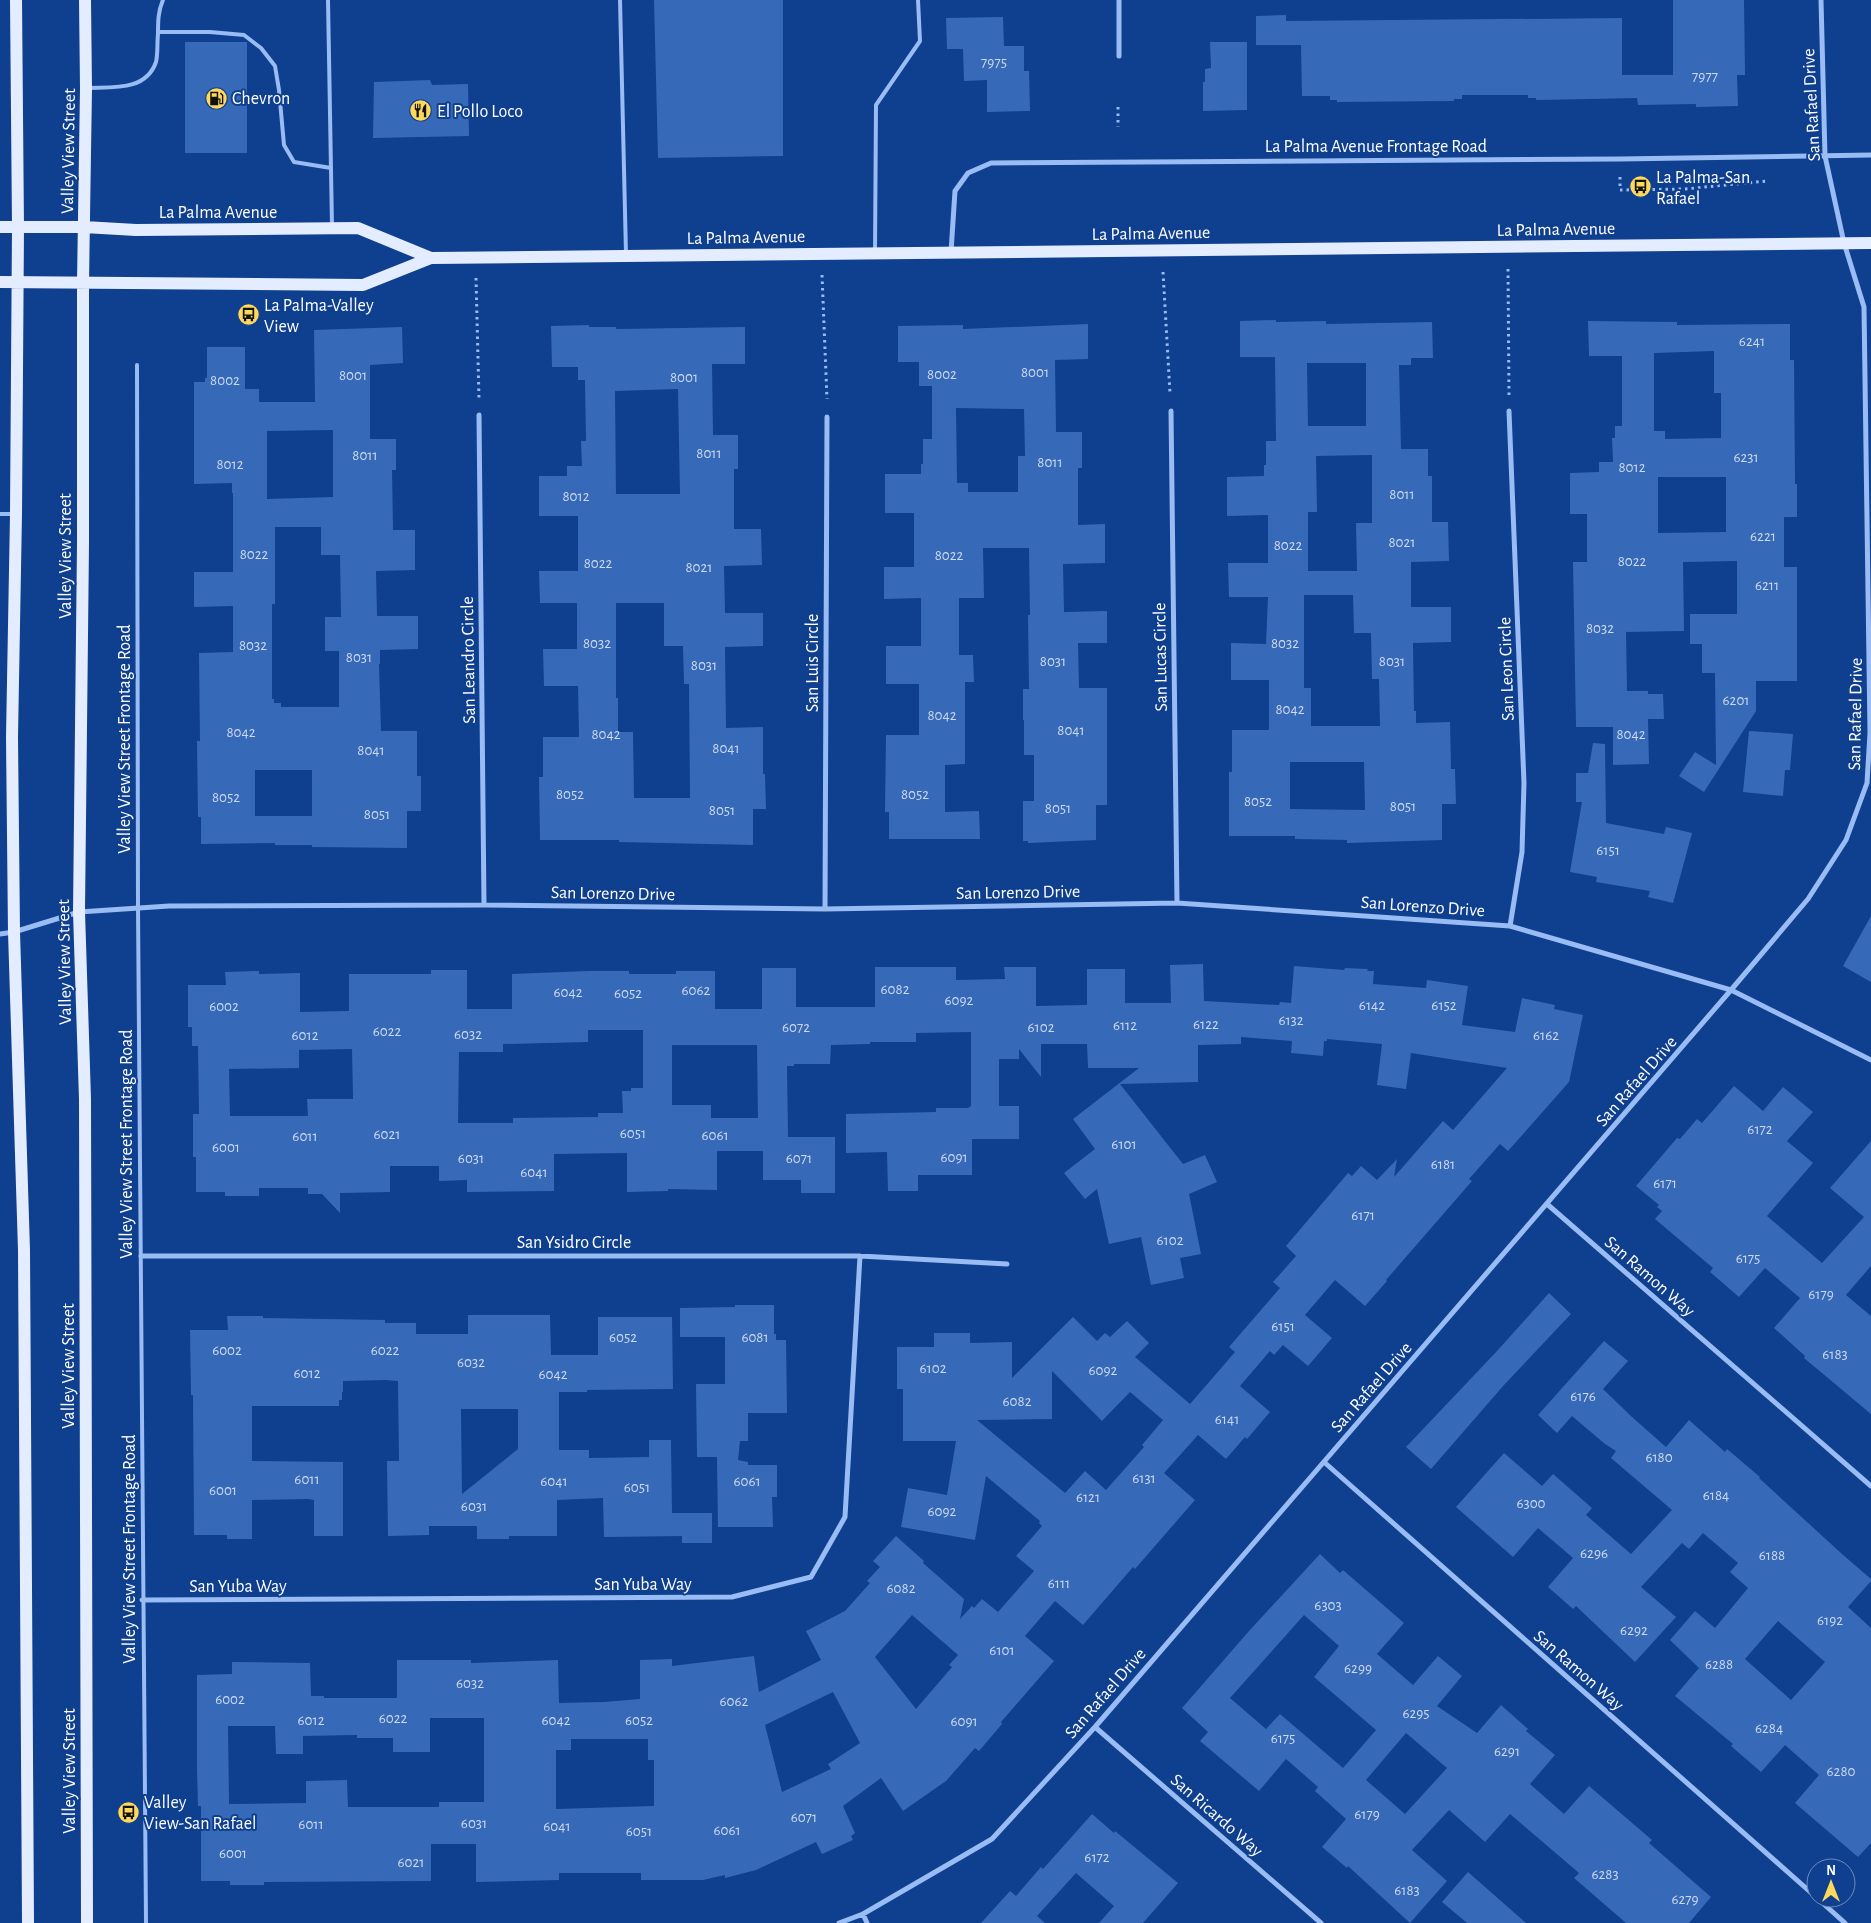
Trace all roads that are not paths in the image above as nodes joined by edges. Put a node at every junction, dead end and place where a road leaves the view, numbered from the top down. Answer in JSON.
{"nodes":[{"id":1,"x":16,"y":0,"type":"edge"},
{"id":2,"x":85,"y":0,"type":"edge"},
{"id":3,"x":163,"y":0,"type":"edge"},
{"id":4,"x":328,"y":0,"type":"edge"},
{"id":5,"x":620,"y":0,"type":"edge"},
{"id":6,"x":918,"y":0,"type":"edge"},
{"id":7,"x":1119,"y":0,"type":"edge"},
{"id":8,"x":1821,"y":0,"type":"edge"},
{"id":9,"x":158,"y":32,"type":"junction"},
{"id":10,"x":1119,"y":56,"type":"dead end"},
{"id":11,"x":86,"y":88,"type":"junction"},
{"id":12,"x":1871,"y":155,"type":"edge"},
{"id":13,"x":1825,"y":156,"type":"junction"},
{"id":14,"x":331,"y":168,"type":"junction"},
{"id":15,"x":0,"y":227,"type":"edge"},
{"id":16,"x":18,"y":227,"type":"junction"},
{"id":17,"x":84,"y":227,"type":"junction"},
{"id":18,"x":332,"y":229,"type":"junction"},
{"id":19,"x":1844,"y":243,"type":"junction"},
{"id":20,"x":1871,"y":243,"type":"edge"},
{"id":21,"x":951,"y":252,"type":"junction"},
{"id":22,"x":875,"y":253,"type":"junction"},
{"id":23,"x":626,"y":256,"type":"junction"},
{"id":24,"x":431,"y":258,"type":"junction"},
{"id":25,"x":0,"y":282,"type":"edge"},
{"id":26,"x":17,"y":282,"type":"junction"},
{"id":27,"x":82,"y":283,"type":"junction"},
{"id":28,"x":137,"y":365,"type":"dead end"},
{"id":29,"x":1170,"y":411,"type":"road end"},
{"id":30,"x":1509,"y":411,"type":"road end"},
{"id":31,"x":479,"y":415,"type":"road end"},
{"id":32,"x":827,"y":417,"type":"road end"},
{"id":33,"x":0,"y":514,"type":"edge"},
{"id":34,"x":16,"y":514,"type":"junction"},
{"id":35,"x":1177,"y":903,"type":"junction"},
{"id":36,"x":484,"y":905,"type":"junction"},
{"id":37,"x":138,"y":907,"type":"junction"},
{"id":38,"x":825,"y":909,"type":"junction"},
{"id":39,"x":79,"y":912,"type":"junction"},
{"id":40,"x":1510,"y":926,"type":"junction"},
{"id":41,"x":14,"y":932,"type":"junction"},
{"id":42,"x":0,"y":934,"type":"edge"},
{"id":43,"x":1731,"y":990,"type":"junction"},
{"id":44,"x":1871,"y":1060,"type":"edge"},
{"id":45,"x":1548,"y":1204,"type":"junction"},
{"id":46,"x":141,"y":1256,"type":"junction"},
{"id":47,"x":860,"y":1256,"type":"junction"},
{"id":48,"x":1007,"y":1264,"type":"dead end"},
{"id":49,"x":1324,"y":1462,"type":"junction"},
{"id":50,"x":1871,"y":1486,"type":"edge"},
{"id":51,"x":142,"y":1600,"type":"junction"},
{"id":52,"x":1095,"y":1727,"type":"junction"},
{"id":53,"x":1806,"y":1889,"type":"edge"},
{"id":54,"x":1828,"y":1908,"type":"edge"},
{"id":55,"x":863,"y":1914,"type":"junction"},
{"id":56,"x":28,"y":1923,"type":"edge"},
{"id":57,"x":87,"y":1923,"type":"edge"},
{"id":58,"x":146,"y":1923,"type":"edge"},
{"id":59,"x":839,"y":1923,"type":"edge"},
{"id":60,"x":868,"y":1923,"type":"edge"},
{"id":61,"x":1321,"y":1923,"type":"edge"},
{"id":62,"x":1845,"y":1923,"type":"edge"}],
"edges":[{"from":1,"to":16,"type":"main road"},
{"from":2,"to":11,"type":"main road","name":"Valley View Street"},
{"from":3,"to":9,"type":"lane"},
{"from":4,"to":14,"type":"lane"},
{"from":5,"to":23,"type":"lane"},
{"from":6,"to":22,"type":"lane"},
{"from":7,"to":10,"type":"street"},
{"from":8,"to":13,"type":"street","name":"San Rafael Drive"},
{"from":9,"to":11,"type":"lane"},
{"from":9,"to":14,"type":"lane"},
{"from":11,"to":17,"type":"main road","name":"Valley View Street"},
{"from":12,"to":13,"type":"street","name":"La Palma Avenue Frontage Road"},
{"from":13,"to":19,"type":"street","name":"San Rafael Drive"},
{"from":13,"to":21,"type":"street","name":"La Palma Avenue Frontage Road"},
{"from":14,"to":18,"type":"lane"},
{"from":15,"to":16,"type":"main road","name":"La Palma Avenue"},
{"from":16,"to":17,"type":"main road","name":"La Palma Avenue"},
{"from":16,"to":26,"type":"main road"},
{"from":17,"to":18,"type":"main road","name":"La Palma Avenue"},
{"from":17,"to":27,"type":"main road","name":"Valley View Street"},
{"from":18,"to":24,"type":"main road","name":"La Palma Avenue"},
{"from":19,"to":20,"type":"main road","name":"La Palma Avenue"},
{"from":19,"to":21,"type":"main road","name":"La Palma Avenue"},
{"from":19,"to":43,"type":"street","name":"San Rafael Drive"},
{"from":21,"to":22,"type":"main road","name":"La Palma Avenue"},
{"from":22,"to":23,"type":"main road","name":"La Palma Avenue"},
{"from":23,"to":24,"type":"main road","name":"La Palma Avenue"},
{"from":24,"to":27,"type":"main road","name":"La Palma Avenue"},
{"from":25,"to":26,"type":"main road","name":"La Palma Avenue"},
{"from":26,"to":27,"type":"main road","name":"La Palma Avenue"},
{"from":26,"to":34,"type":"main road"},
{"from":27,"to":39,"type":"main road","name":"Valley View Street"},
{"from":28,"to":37,"type":"lane","name":"Valley View Street Frontage Road"},
{"from":29,"to":35,"type":"street","name":"San Lucas Circle"},
{"from":30,"to":40,"type":"street","name":"San Leon Circle"},
{"from":31,"to":36,"type":"street","name":"San Leandro Circle"},
{"from":32,"to":38,"type":"street","name":"San Luis Circle"},
{"from":33,"to":34,"type":"lane"},
{"from":34,"to":41,"type":"main road"},
{"from":35,"to":38,"type":"street","name":"San Lorenzo Drive"},
{"from":35,"to":40,"type":"street","name":"San Lorenzo Drive"},
{"from":36,"to":37,"type":"street","name":"San Lorenzo Drive"},
{"from":36,"to":38,"type":"street","name":"San Lorenzo Drive"},
{"from":37,"to":39,"type":"street","name":"San Lorenzo Drive"},
{"from":37,"to":46,"type":"lane","name":"Valley View Street Frontage Road"},
{"from":39,"to":41,"type":"street","name":"San Lorenzo Drive"},
{"from":39,"to":57,"type":"main road","name":"Valley View Street"},
{"from":40,"to":43,"type":"street","name":"San Lorenzo Drive"},
{"from":41,"to":42,"type":"street","name":"San Lorenzo Drive"},
{"from":41,"to":56,"type":"main road"},
{"from":43,"to":44,"type":"street","name":"San Lorenzo Drive"},
{"from":43,"to":45,"type":"street","name":"San Rafael Drive"},
{"from":45,"to":49,"type":"street","name":"San Rafael Drive"},
{"from":45,"to":50,"type":"street","name":"San Ramon Way"},
{"from":46,"to":47,"type":"street","name":"San Ysidro Circle"},
{"from":46,"to":51,"type":"lane","name":"Valley View Street Frontage Road"},
{"from":47,"to":48,"type":"street","name":"San Ysidro Circle"},
{"from":47,"to":51,"type":"street","name":"San Yuba Way"},
{"from":49,"to":52,"type":"street","name":"San Rafael Drive"},
{"from":49,"to":53,"type":"street","name":"San Ramon Way"},
{"from":51,"to":58,"type":"lane","name":"Valley View Street Frontage Road"},
{"from":52,"to":55,"type":"street","name":"San Rafael Drive"},
{"from":52,"to":61,"type":"street","name":"San Ricardo Way"},
{"from":54,"to":62,"type":"street","name":"San Ramon Way"},
{"from":55,"to":59,"type":"street","name":"San Rafael Drive"},
{"from":55,"to":60,"type":"street"}]}
